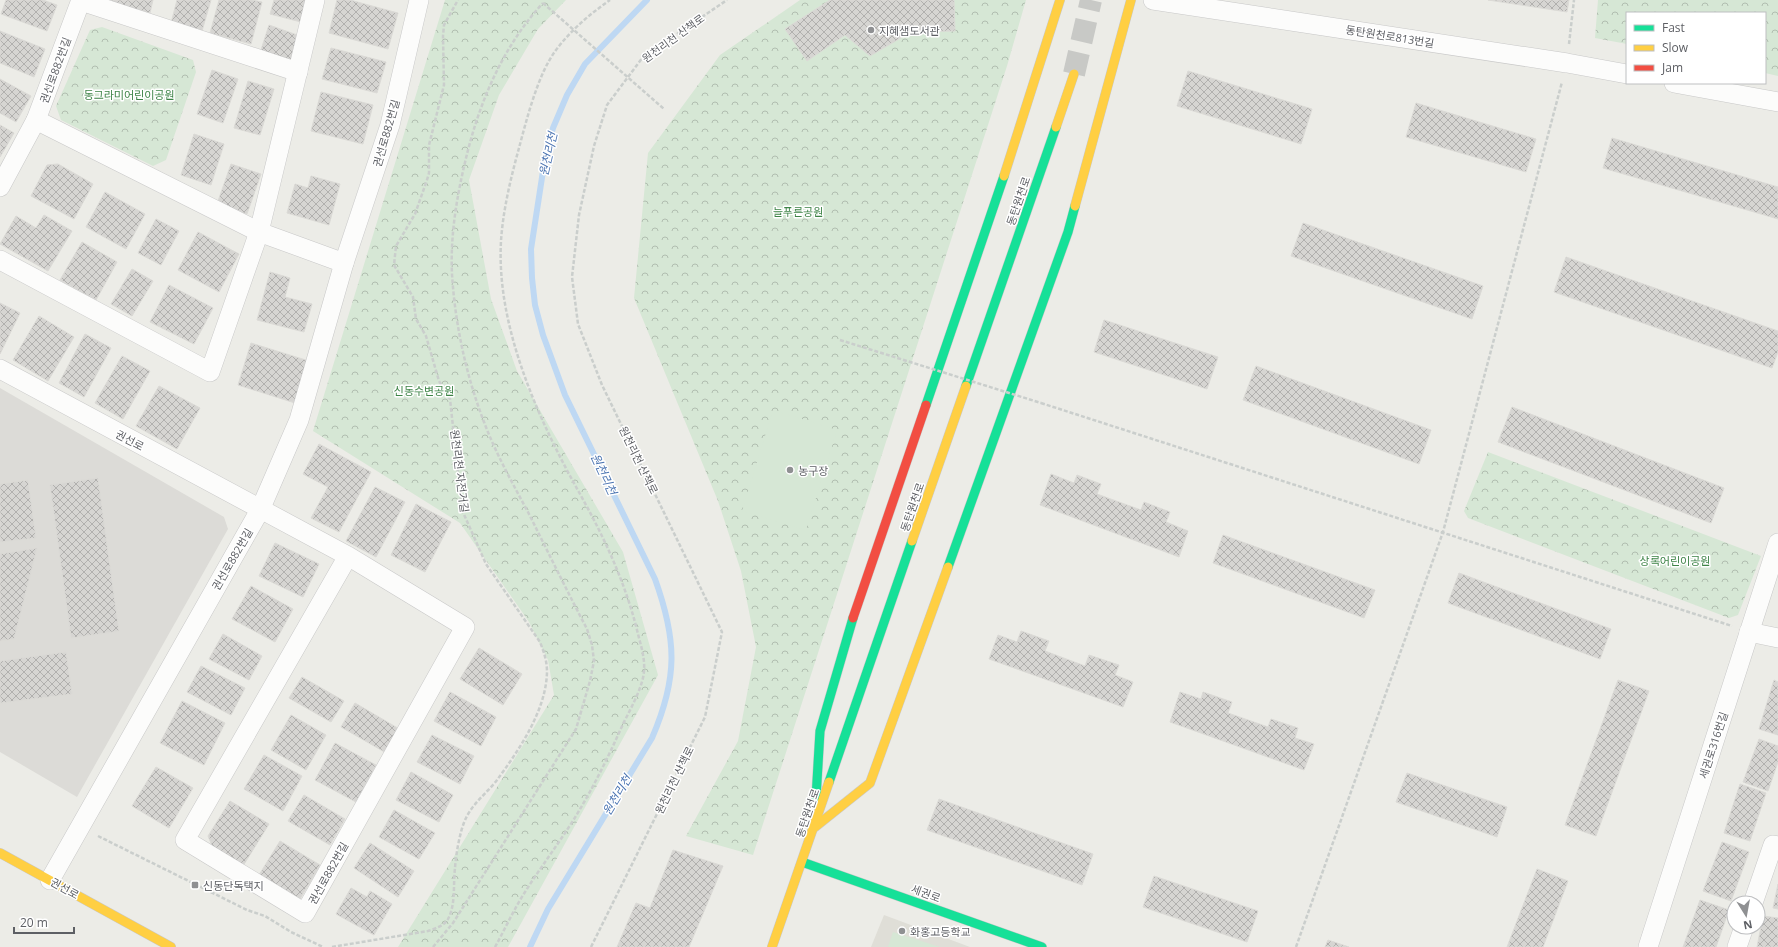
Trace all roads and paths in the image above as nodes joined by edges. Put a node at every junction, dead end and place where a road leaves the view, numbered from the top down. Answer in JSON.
{"nodes":[{"id":1,"x":315,"y":0,"type":"edge"},
{"id":2,"x":419,"y":0,"type":"edge"},
{"id":3,"x":458,"y":0,"type":"edge"},
{"id":4,"x":610,"y":0,"type":"edge"},
{"id":5,"x":727,"y":0,"type":"edge"},
{"id":6,"x":1060,"y":0,"type":"edge"},
{"id":7,"x":1131,"y":0,"type":"edge"},
{"id":8,"x":1152,"y":0,"type":"edge"},
{"id":9,"x":1574,"y":0,"type":"edge"},
{"id":10,"x":81,"y":1,"type":"edge"},
{"id":11,"x":1567,"y":63,"type":"junction"},
{"id":12,"x":298,"y":72,"type":"junction"},
{"id":13,"x":1074,"y":74,"type":"tunnel mouth"},
{"id":14,"x":1626,"y":74,"type":"edge"},
{"id":15,"x":1679,"y":84,"type":"edge"},
{"id":16,"x":1778,"y":102,"type":"edge"},
{"id":17,"x":664,"y":109,"type":"dead end"},
{"id":18,"x":36,"y":120,"type":"junction"},
{"id":19,"x":0,"y":187,"type":"edge"},
{"id":20,"x":259,"y":232,"type":"junction"},
{"id":21,"x":0,"y":260,"type":"edge"},
{"id":22,"x":344,"y":263,"type":"junction"},
{"id":23,"x":840,"y":340,"type":"dead end"},
{"id":24,"x":0,"y":369,"type":"edge"},
{"id":25,"x":260,"y":510,"type":"junction"},
{"id":26,"x":1443,"y":532,"type":"junction"},
{"id":27,"x":1778,"y":543,"type":"edge"},
{"id":28,"x":348,"y":556,"type":"junction"},
{"id":29,"x":1749,"y":632,"type":"junction"},
{"id":30,"x":1778,"y":638,"type":"edge"},
{"id":31,"x":815,"y":827,"type":"junction"},
{"id":32,"x":105,"y":840,"type":"dead end"},
{"id":33,"x":1776,"y":841,"type":"edge"},
{"id":34,"x":0,"y":853,"type":"edge"},
{"id":35,"x":802,"y":862,"type":"junction"},
{"id":36,"x":50,"y":880,"type":"junction"},
{"id":37,"x":1756,"y":895,"type":"edge"},
{"id":38,"x":1741,"y":935,"type":"edge"},
{"id":39,"x":171,"y":947,"type":"edge"},
{"id":40,"x":323,"y":947,"type":"edge"},
{"id":41,"x":332,"y":947,"type":"edge"},
{"id":42,"x":433,"y":947,"type":"edge"},
{"id":43,"x":495,"y":947,"type":"edge"},
{"id":44,"x":591,"y":947,"type":"edge"},
{"id":45,"x":772,"y":947,"type":"edge"},
{"id":46,"x":1042,"y":947,"type":"edge"},
{"id":47,"x":1296,"y":947,"type":"edge"},
{"id":48,"x":1648,"y":947,"type":"edge"},
{"id":49,"x":1737,"y":947,"type":"edge"}],
"edges":[{"from":1,"to":12,"type":"street"},
{"from":2,"to":22,"type":"street","name":"권선로882번길"},
{"from":3,"to":41,"type":"path","name":"원천리천 자전거길"},
{"from":4,"to":43,"type":"path"},
{"from":5,"to":44,"type":"path","name":"원천리천 산책로"},
{"from":6,"to":31,"type":"main road"},
{"from":7,"to":31,"type":"main road"},
{"from":8,"to":11,"type":"street","name":"동탄원천로813번길"},
{"from":9,"to":11,"type":"path"},
{"from":10,"to":12,"type":"street","name":"권선로882번길"},
{"from":10,"to":18,"type":"street","name":"권선로882번길"},
{"from":11,"to":14,"type":"street","name":"동탄원천로813번길"},
{"from":11,"to":26,"type":"path"},
{"from":12,"to":20,"type":"street"},
{"from":13,"to":31,"type":"main road","name":"동탄원천로"},
{"from":15,"to":16,"type":"street"},
{"from":17,"to":42,"type":"path","bridge":true},
{"from":18,"to":19,"type":"street","name":"권선로882번길"},
{"from":18,"to":20,"type":"street"},
{"from":20,"to":21,"type":"street"},
{"from":20,"to":22,"type":"street"},
{"from":22,"to":25,"type":"street","name":"권선로882번길"},
{"from":23,"to":26,"type":"path","bridge":true},
{"from":24,"to":25,"type":"street","name":"권선로"},
{"from":25,"to":28,"type":"street","name":"권선로882번길"},
{"from":25,"to":36,"type":"street","name":"권선로882번길"},
{"from":26,"to":29,"type":"path"},
{"from":26,"to":47,"type":"path"},
{"from":27,"to":29,"type":"street","name":"세권로316번길"},
{"from":28,"to":28,"type":"street","name":"권선로882번길"},
{"from":29,"to":30,"type":"street"},
{"from":29,"to":48,"type":"street","name":"세권로316번길"},
{"from":31,"to":35,"type":"main road","name":"동탄원천로"},
{"from":32,"to":40,"type":"path"},
{"from":33,"to":37,"type":"street"},
{"from":34,"to":36,"type":"main road","name":"권선로"},
{"from":35,"to":45,"type":"main road","name":"동탄원천로"},
{"from":35,"to":46,"type":"main road","name":"세권로"},
{"from":36,"to":39,"type":"main road","name":"권선로"},
{"from":38,"to":49,"type":"street"}]}
